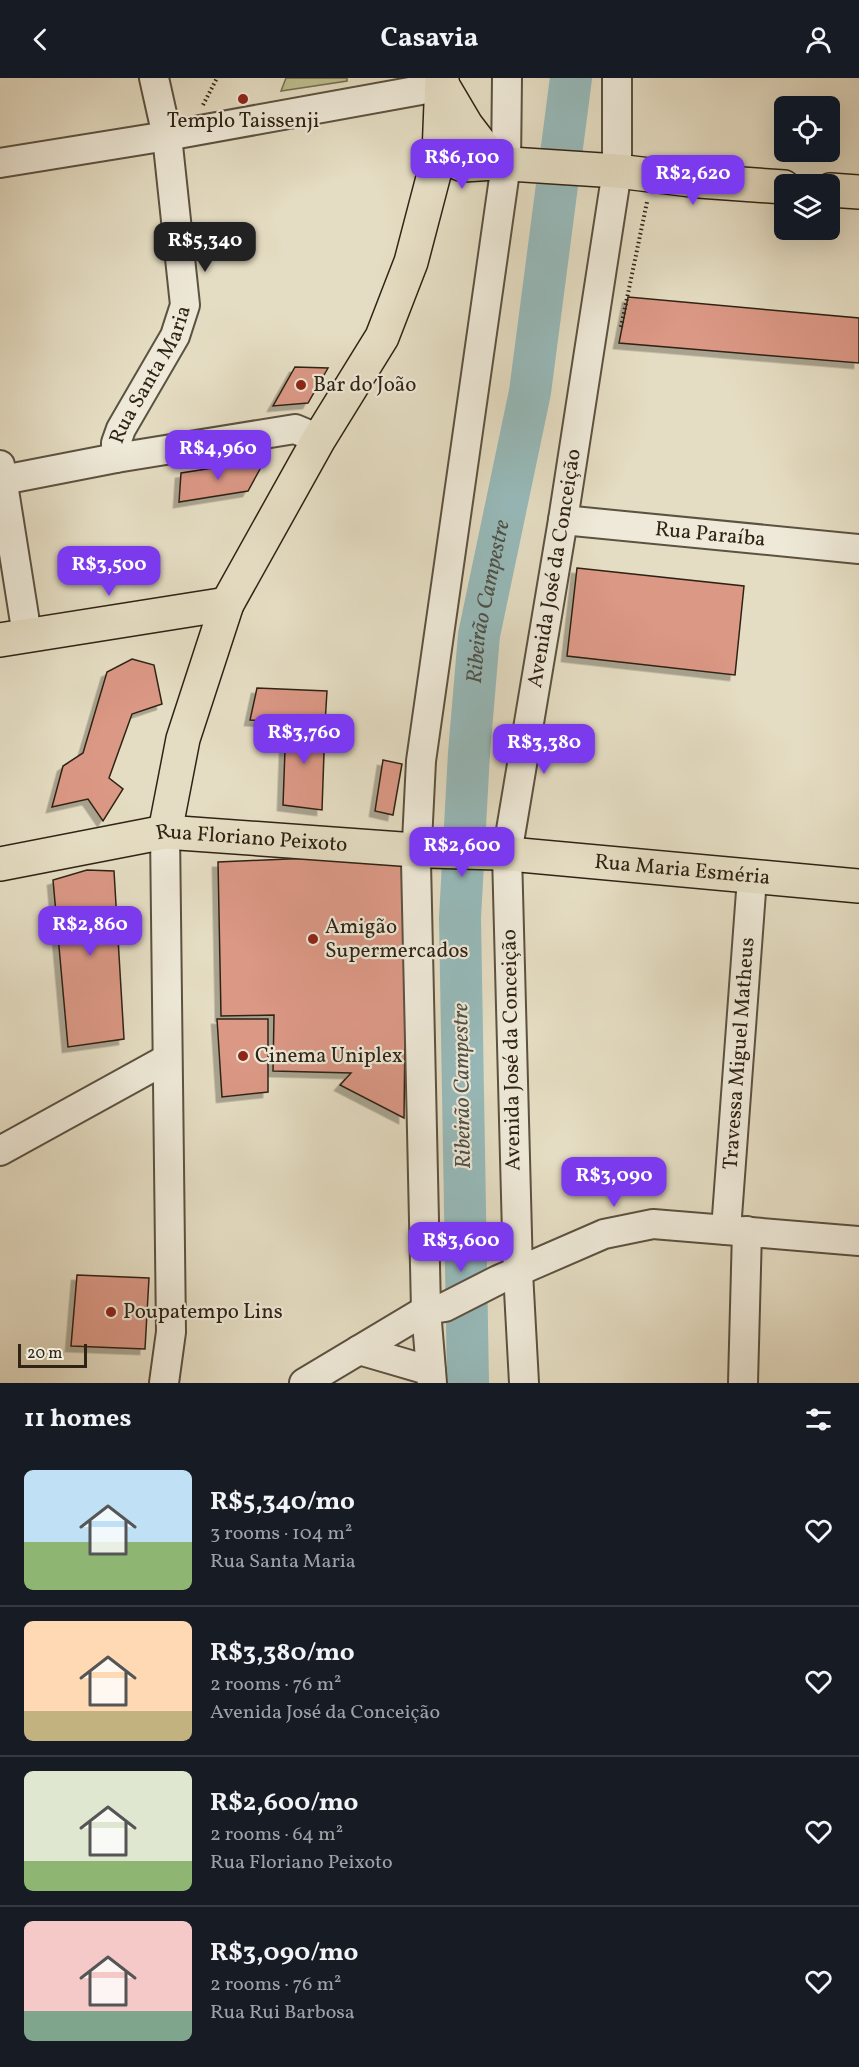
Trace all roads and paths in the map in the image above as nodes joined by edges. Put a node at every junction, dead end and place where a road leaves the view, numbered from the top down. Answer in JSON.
{"nodes":[{"id":1,"x":154,"y":78,"type":"edge"},
{"id":2,"x":217,"y":78,"type":"edge"},
{"id":3,"x":507,"y":78,"type":"edge"},
{"id":4,"x":617,"y":78,"type":"edge"},
{"id":5,"x":442,"y":82,"type":"edge"},
{"id":6,"x":201,"y":108,"type":"dead end"},
{"id":7,"x":167,"y":136,"type":"junction"},
{"id":8,"x":439,"y":155,"type":"junction"},
{"id":9,"x":0,"y":163,"type":"edge"},
{"id":10,"x":501,"y":163,"type":"junction"},
{"id":11,"x":612,"y":171,"type":"junction"},
{"id":12,"x":774,"y":186,"type":"edge"},
{"id":13,"x":840,"y":191,"type":"edge"},
{"id":14,"x":859,"y":192,"type":"edge"},
{"id":15,"x":648,"y":201,"type":"dead end"},
{"id":16,"x":621,"y":327,"type":"dead end"},
{"id":17,"x":319,"y":439,"type":"junction"},
{"id":18,"x":116,"y":458,"type":"junction"},
{"id":19,"x":1,"y":472,"type":"edge"},
{"id":20,"x":563,"y":520,"type":"junction"},
{"id":21,"x":859,"y":549,"type":"edge"},
{"id":22,"x":227,"y":604,"type":"junction"},
{"id":23,"x":14,"y":638,"type":"edge"},
{"id":24,"x":165,"y":832,"type":"junction"},
{"id":25,"x":422,"y":856,"type":"junction"},
{"id":26,"x":501,"y":862,"type":"junction"},
{"id":27,"x":0,"y":864,"type":"edge"},
{"id":28,"x":752,"y":878,"type":"junction"},
{"id":29,"x":859,"y":886,"type":"edge"},
{"id":30,"x":166,"y":1059,"type":"junction"},
{"id":31,"x":0,"y":1151,"type":"edge"},
{"id":32,"x":737,"y":1230,"type":"junction"},
{"id":33,"x":859,"y":1241,"type":"edge"},
{"id":34,"x":508,"y":1276,"type":"junction"},
{"id":35,"x":435,"y":1309,"type":"junction"},
{"id":36,"x":359,"y":1350,"type":"junction"},
{"id":37,"x":432,"y":1377,"type":"edge"},
{"id":38,"x":164,"y":1383,"type":"edge"},
{"id":39,"x":304,"y":1383,"type":"edge"},
{"id":40,"x":524,"y":1383,"type":"edge"},
{"id":41,"x":743,"y":1383,"type":"edge"}],
"edges":[{"from":1,"to":7,"type":"street","name":"Rua Santa Maria"},
{"from":2,"to":6,"type":"path"},
{"from":3,"to":10,"type":"street"},
{"from":4,"to":11,"type":"street","name":"Avenida José da Conceição"},
{"from":5,"to":7,"type":"street"},
{"from":5,"to":8,"type":"main road"},
{"from":5,"to":10,"type":"main road"},
{"from":7,"to":9,"type":"street"},
{"from":7,"to":18,"type":"street","name":"Rua Santa Maria"},
{"from":8,"to":10,"type":"main road"},
{"from":8,"to":17,"type":"main road"},
{"from":10,"to":11,"type":"main road"},
{"from":10,"to":25,"type":"street"},
{"from":11,"to":12,"type":"main road"},
{"from":11,"to":20,"type":"street","name":"Avenida José da Conceição"},
{"from":13,"to":14,"type":"main road"},
{"from":15,"to":16,"type":"path"},
{"from":17,"to":18,"type":"street"},
{"from":17,"to":22,"type":"main road"},
{"from":18,"to":19,"type":"street"},
{"from":19,"to":23,"type":"street"},
{"from":20,"to":21,"type":"street","name":"Rua Paraíba"},
{"from":20,"to":26,"type":"street","name":"Avenida José da Conceição"},
{"from":22,"to":23,"type":"main road"},
{"from":22,"to":24,"type":"main road"},
{"from":24,"to":25,"type":"main road","name":"Rua Floriano Peixoto"},
{"from":24,"to":27,"type":"main road","name":"Rua Floriano Peixoto"},
{"from":24,"to":30,"type":"street"},
{"from":25,"to":26,"type":"main road","name":"Rua Floriano Peixoto"},
{"from":25,"to":35,"type":"street"},
{"from":26,"to":28,"type":"main road","name":"Rua Maria Esméria"},
{"from":26,"to":34,"type":"street","name":"Avenida José da Conceição"},
{"from":28,"to":29,"type":"main road","name":"Rua Maria Esméria"},
{"from":28,"to":32,"type":"street","name":"Travessa Miguel Matheus"},
{"from":30,"to":31,"type":"street"},
{"from":30,"to":38,"type":"street"},
{"from":32,"to":33,"type":"street"},
{"from":32,"to":34,"type":"street"},
{"from":32,"to":41,"type":"street","name":"Travessa Miguel Matheus"},
{"from":34,"to":35,"type":"street"},
{"from":34,"to":40,"type":"street","name":"Avenida José da Conceição"},
{"from":35,"to":36,"type":"street"},
{"from":35,"to":37,"type":"street"},
{"from":36,"to":37,"type":"street"},
{"from":36,"to":39,"type":"street"}]}
